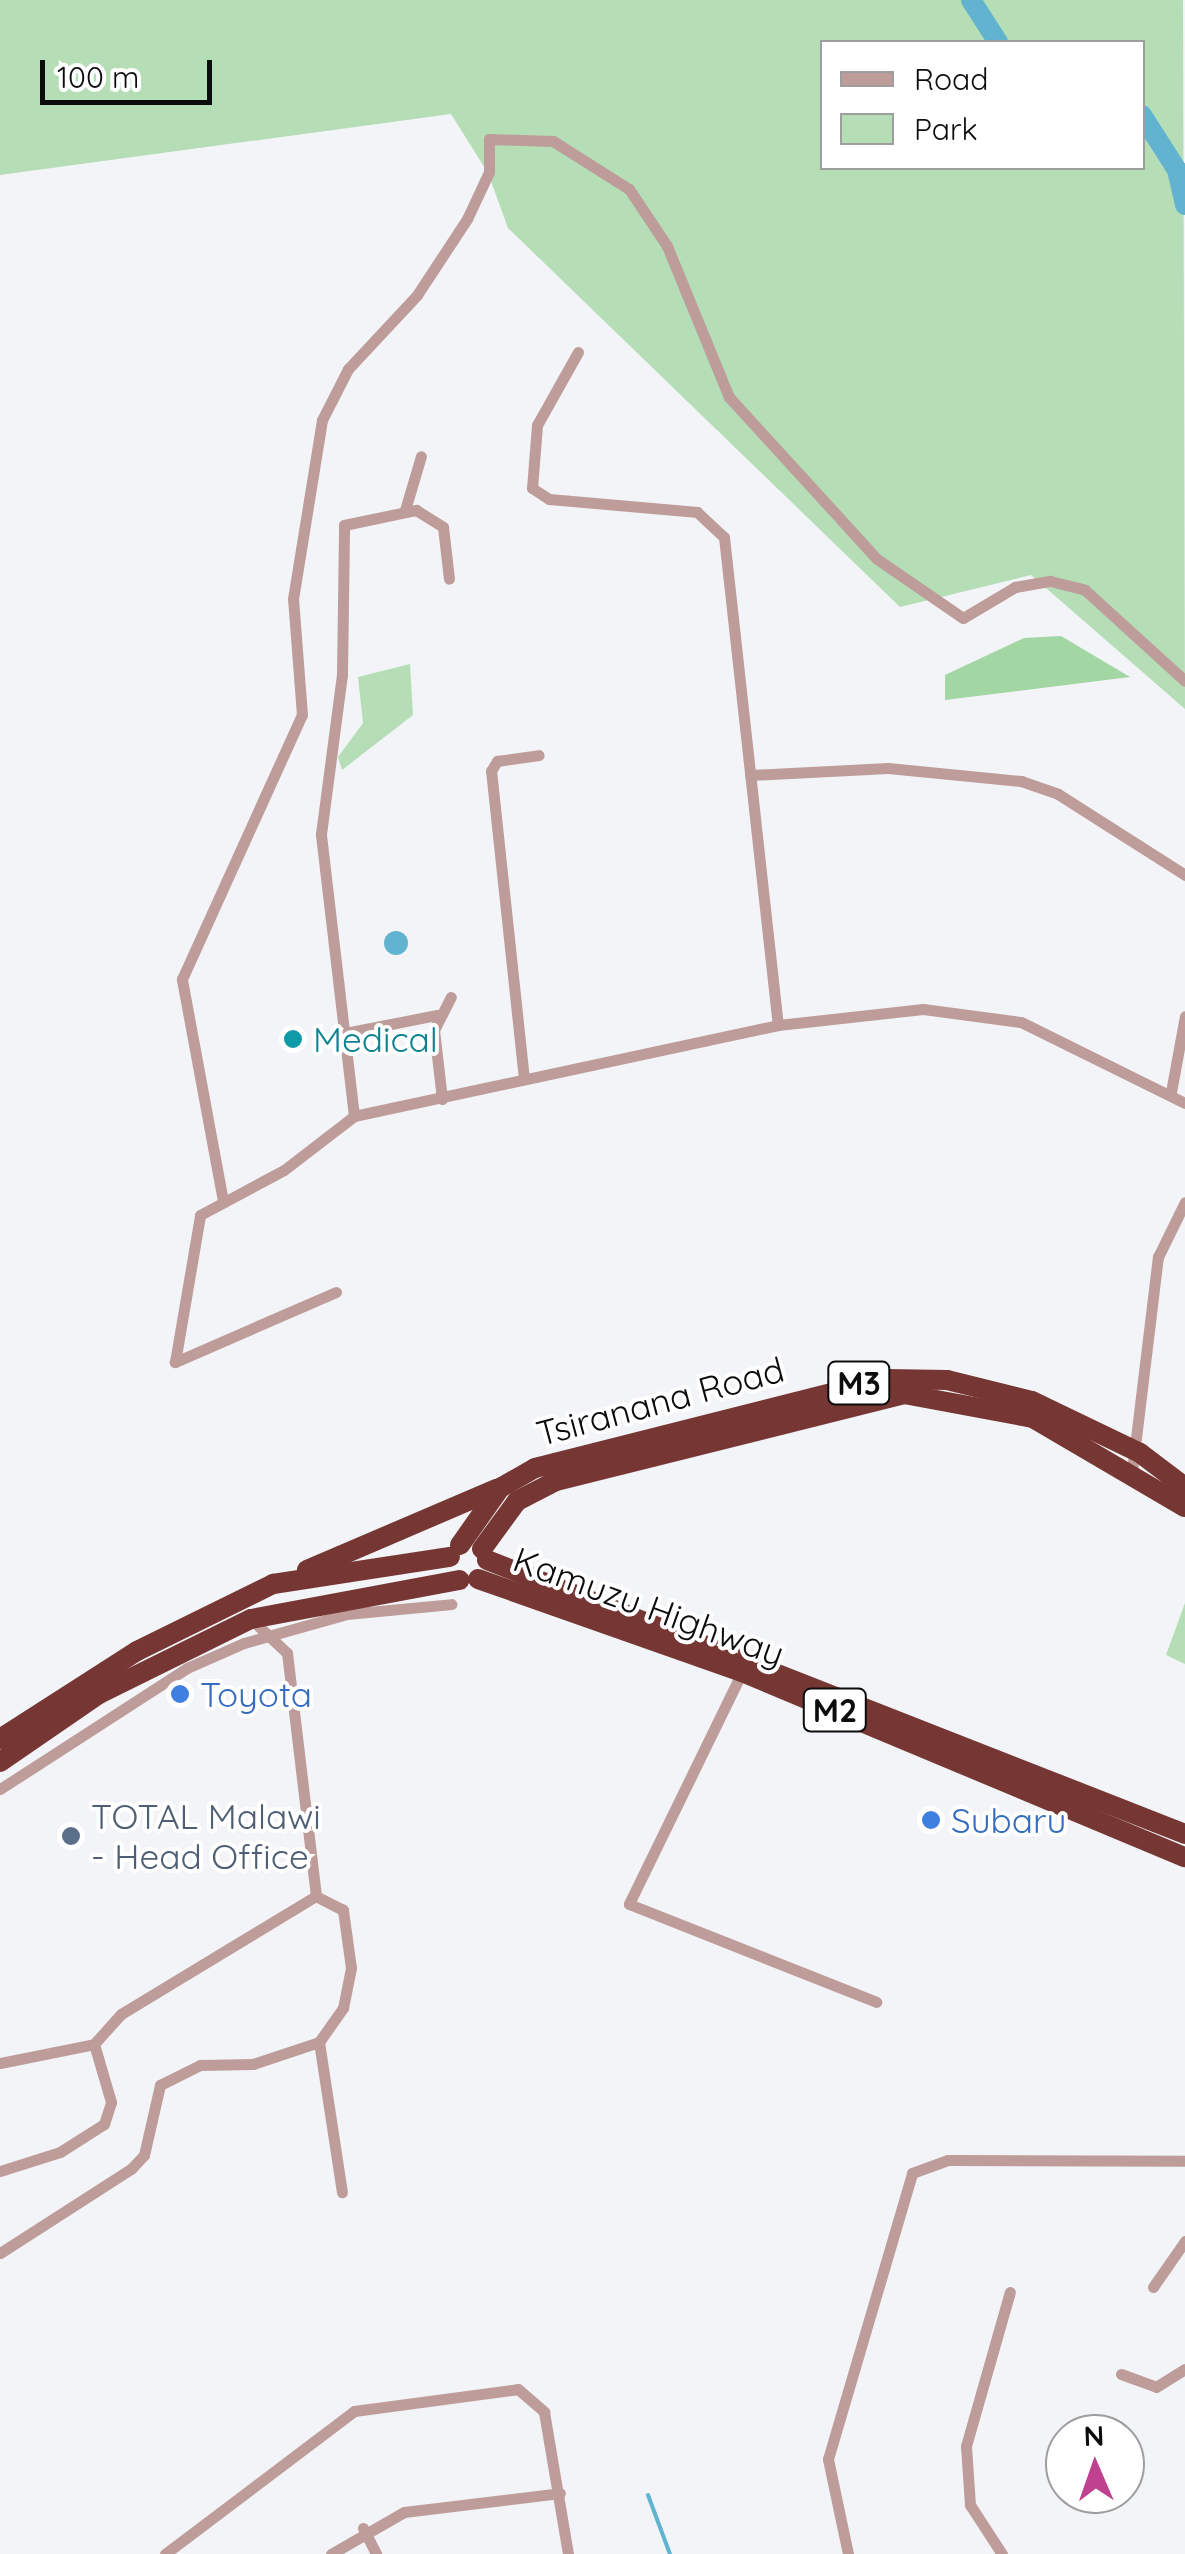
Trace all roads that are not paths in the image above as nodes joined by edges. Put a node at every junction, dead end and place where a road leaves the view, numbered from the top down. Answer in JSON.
{"nodes":[{"id":1,"x":578,"y":352,"type":"dead end"},
{"id":2,"x":421,"y":456,"type":"dead end"},
{"id":3,"x":405,"y":510,"type":"junction"},
{"id":4,"x":449,"y":579,"type":"dead end"},
{"id":5,"x":1185,"y":681,"type":"edge"},
{"id":6,"x":539,"y":754,"type":"dead end"},
{"id":7,"x":750,"y":775,"type":"junction"},
{"id":8,"x":1185,"y":875,"type":"edge"},
{"id":9,"x":452,"y":997,"type":"dead end"},
{"id":10,"x":436,"y":1015,"type":"junction"},
{"id":11,"x":1185,"y":1016,"type":"edge"},
{"id":12,"x":778,"y":1025,"type":"junction"},
{"id":13,"x":340,"y":1034,"type":"junction"},
{"id":14,"x":524,"y":1079,"type":"junction"},
{"id":15,"x":1170,"y":1092,"type":"junction"},
{"id":16,"x":442,"y":1099,"type":"junction"},
{"id":17,"x":1185,"y":1102,"type":"edge"},
{"id":18,"x":354,"y":1116,"type":"junction"},
{"id":19,"x":224,"y":1201,"type":"junction"},
{"id":20,"x":1185,"y":1202,"type":"edge"},
{"id":21,"x":336,"y":1292,"type":"dead end"},
{"id":22,"x":1136,"y":1462,"type":"junction"},
{"id":23,"x":1185,"y":1486,"type":"edge"},
{"id":24,"x":500,"y":1488,"type":"junction"},
{"id":25,"x":1185,"y":1507,"type":"edge"},
{"id":26,"x":455,"y":1552,"type":"junction"},
{"id":27,"x":477,"y":1567,"type":"junction"},
{"id":28,"x":272,"y":1584,"type":"junction"},
{"id":29,"x":240,"y":1597,"type":"junction"},
{"id":30,"x":452,"y":1604,"type":"dead end"},
{"id":31,"x":251,"y":1619,"type":"junction"},
{"id":32,"x":268,"y":1637,"type":"junction"},
{"id":33,"x":742,"y":1672,"type":"junction"},
{"id":34,"x":0,"y":1739,"type":"edge"},
{"id":35,"x":0,"y":1762,"type":"edge"},
{"id":36,"x":0,"y":1789,"type":"edge"},
{"id":37,"x":1185,"y":1834,"type":"edge"},
{"id":38,"x":1185,"y":1857,"type":"edge"},
{"id":39,"x":316,"y":1896,"type":"junction"},
{"id":40,"x":876,"y":2002,"type":"dead end"},
{"id":41,"x":319,"y":2042,"type":"junction"},
{"id":42,"x":94,"y":2044,"type":"junction"},
{"id":43,"x":0,"y":2064,"type":"edge"},
{"id":44,"x":1185,"y":2162,"type":"edge"},
{"id":45,"x":0,"y":2171,"type":"edge"},
{"id":46,"x":342,"y":2192,"type":"dead end"},
{"id":47,"x":1185,"y":2241,"type":"edge"},
{"id":48,"x":0,"y":2254,"type":"edge"},
{"id":49,"x":1153,"y":2287,"type":"dead end"},
{"id":50,"x":1010,"y":2292,"type":"dead end"},
{"id":51,"x":1185,"y":2369,"type":"edge"},
{"id":52,"x":1122,"y":2374,"type":"dead end"},
{"id":53,"x":560,"y":2493,"type":"junction"},
{"id":54,"x":363,"y":2528,"type":"junction"},
{"id":55,"x":164,"y":2554,"type":"edge"},
{"id":56,"x":330,"y":2554,"type":"edge"},
{"id":57,"x":376,"y":2554,"type":"edge"},
{"id":58,"x":568,"y":2554,"type":"edge"},
{"id":59,"x":848,"y":2554,"type":"edge"},
{"id":60,"x":1002,"y":2554,"type":"edge"}],
"edges":[{"from":1,"to":7,"type":"street"},
{"from":2,"to":3,"type":"street"},
{"from":3,"to":4,"type":"street"},
{"from":3,"to":13,"type":"street"},
{"from":5,"to":19,"type":"street"},
{"from":6,"to":14,"type":"street"},
{"from":7,"to":8,"type":"street"},
{"from":7,"to":12,"type":"street"},
{"from":9,"to":10,"type":"street"},
{"from":10,"to":13,"type":"street"},
{"from":10,"to":16,"type":"street"},
{"from":11,"to":15,"type":"street"},
{"from":12,"to":14,"type":"street"},
{"from":12,"to":15,"type":"street"},
{"from":13,"to":18,"type":"street"},
{"from":14,"to":16,"type":"street"},
{"from":15,"to":17,"type":"street"},
{"from":16,"to":18,"type":"street"},
{"from":18,"to":19,"type":"street"},
{"from":19,"to":21,"type":"street"},
{"from":20,"to":22,"type":"street"},
{"from":22,"to":23,"type":"highway","name":"Tsiranana Road","number":"M3"},
{"from":22,"to":24,"type":"highway","name":"Tsiranana Road","number":"M3"},
{"from":22,"to":25,"type":"highway","name":"Tsiranana Road","number":"M3"},
{"from":22,"to":27,"type":"highway","name":"Tsiranana Road","number":"M3"},
{"from":24,"to":26,"type":"highway"},
{"from":24,"to":28,"type":"highway","name":"Tsiranana Road"},
{"from":26,"to":27,"type":"highway"},
{"from":26,"to":27,"type":"highway","number":"M2"},
{"from":26,"to":28,"type":"highway","number":"M2"},
{"from":27,"to":31,"type":"highway","name":"Kamuzu Highway","number":"M2"},
{"from":27,"to":33,"type":"highway","name":"Kamuzu Highway","number":"M2"},
{"from":27,"to":37,"type":"highway","name":"Kamuzu Highway","number":"M2"},
{"from":28,"to":29,"type":"highway","number":"M2"},
{"from":29,"to":31,"type":"street"},
{"from":29,"to":34,"type":"highway","number":"M2"},
{"from":30,"to":32,"type":"street"},
{"from":31,"to":32,"type":"street"},
{"from":31,"to":35,"type":"highway","name":"Kamuzu Highway","number":"M2"},
{"from":32,"to":36,"type":"street"},
{"from":32,"to":39,"type":"street"},
{"from":33,"to":38,"type":"highway","name":"Kamuzu Highway","number":"M2"},
{"from":33,"to":40,"type":"street"},
{"from":39,"to":41,"type":"street"},
{"from":39,"to":42,"type":"street"},
{"from":41,"to":46,"type":"street"},
{"from":41,"to":48,"type":"street"},
{"from":42,"to":43,"type":"street"},
{"from":42,"to":45,"type":"street"},
{"from":44,"to":59,"type":"street"},
{"from":47,"to":49,"type":"street"},
{"from":50,"to":60,"type":"street"},
{"from":51,"to":52,"type":"street"},
{"from":53,"to":54,"type":"street"},
{"from":53,"to":55,"type":"street"},
{"from":53,"to":58,"type":"street"},
{"from":54,"to":56,"type":"street"},
{"from":54,"to":57,"type":"street"}]}
